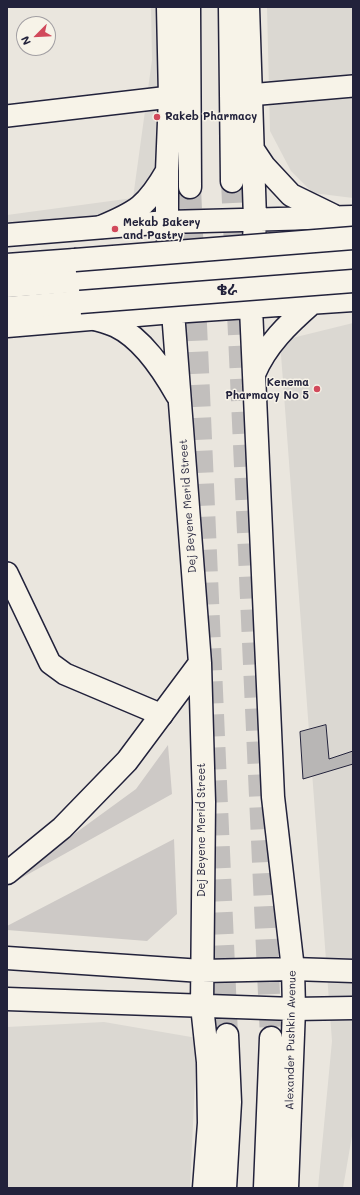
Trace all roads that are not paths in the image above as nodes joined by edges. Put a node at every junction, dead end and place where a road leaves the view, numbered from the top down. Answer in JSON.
{"nodes":[{"id":1,"x":168,"y":7,"type":"edge"},
{"id":2,"x":189,"y":7,"type":"edge"},
{"id":3,"x":230,"y":7,"type":"edge"},
{"id":4,"x":248,"y":7,"type":"edge"},
{"id":5,"x":353,"y":86,"type":"edge"},
{"id":6,"x":249,"y":95,"type":"junction"},
{"id":7,"x":170,"y":97,"type":"junction"},
{"id":8,"x":7,"y":116,"type":"edge"},
{"id":9,"x":252,"y":148,"type":"junction"},
{"id":10,"x":167,"y":171,"type":"junction"},
{"id":11,"x":232,"y":181,"type":"tunnel mouth"},
{"id":12,"x":190,"y":187,"type":"tunnel mouth"},
{"id":13,"x":346,"y":217,"type":"edge"},
{"id":14,"x":255,"y":219,"type":"junction"},
{"id":15,"x":167,"y":222,"type":"junction"},
{"id":16,"x":101,"y":227,"type":"junction"},
{"id":17,"x":7,"y":235,"type":"edge"},
{"id":18,"x":353,"y":238,"type":"edge"},
{"id":19,"x":353,"y":259,"type":"edge"},
{"id":20,"x":7,"y":265,"type":"edge"},
{"id":21,"x":253,"y":268,"type":"junction"},
{"id":22,"x":171,"y":274,"type":"junction"},
{"id":23,"x":353,"y":281,"type":"edge"},
{"id":24,"x":7,"y":286,"type":"edge"},
{"id":25,"x":353,"y":300,"type":"edge"},
{"id":26,"x":312,"y":303,"type":"junction"},
{"id":27,"x":7,"y":308,"type":"edge"},
{"id":28,"x":251,"y":308,"type":"junction"},
{"id":29,"x":172,"y":312,"type":"junction"},
{"id":30,"x":96,"y":319,"type":"junction"},
{"id":31,"x":7,"y":326,"type":"edge"},
{"id":32,"x":254,"y":375,"type":"junction"},
{"id":33,"x":179,"y":400,"type":"junction"},
{"id":34,"x":7,"y":573,"type":"edge"},
{"id":35,"x":200,"y":663,"type":"junction"},
{"id":36,"x":162,"y":715,"type":"junction"},
{"id":37,"x":7,"y":873,"type":"edge"},
{"id":38,"x":7,"y":958,"type":"edge"},
{"id":39,"x":293,"y":969,"type":"junction"},
{"id":40,"x":202,"y":971,"type":"junction"},
{"id":41,"x":353,"y":971,"type":"edge"},
{"id":42,"x":7,"y":999,"type":"edge"},
{"id":43,"x":202,"y":1006,"type":"junction"},
{"id":44,"x":353,"y":1008,"type":"edge"},
{"id":45,"x":294,"y":1009,"type":"junction"},
{"id":46,"x":228,"y":1035,"type":"tunnel mouth"},
{"id":47,"x":271,"y":1038,"type":"tunnel mouth"},
{"id":48,"x":204,"y":1188,"type":"edge"},
{"id":49,"x":226,"y":1188,"type":"edge"},
{"id":50,"x":265,"y":1188,"type":"edge"},
{"id":51,"x":287,"y":1188,"type":"edge"}],
"edges":[{"from":1,"to":7,"type":"main road","name":"Dej Beyene Merid Street"},
{"from":2,"to":12,"type":"main road"},
{"from":3,"to":11,"type":"main road"},
{"from":4,"to":6,"type":"main road"},
{"from":5,"to":6,"type":"street"},
{"from":6,"to":9,"type":"main road"},
{"from":7,"to":8,"type":"street"},
{"from":7,"to":10,"type":"main road","name":"Dej Beyene Merid Street"},
{"from":9,"to":13,"type":"main road"},
{"from":9,"to":14,"type":"main road"},
{"from":10,"to":15,"type":"main road","name":"Dej Beyene Merid Street"},
{"from":10,"to":16,"type":"main road"},
{"from":13,"to":14,"type":"main road"},
{"from":14,"to":15,"type":"main road"},
{"from":14,"to":21,"type":"main road"},
{"from":15,"to":16,"type":"main road"},
{"from":15,"to":22,"type":"main road","name":"Dej Beyene Merid Street"},
{"from":16,"to":17,"type":"main road"},
{"from":18,"to":20,"type":"main road","bridge":true},
{"from":19,"to":21,"type":"main road"},
{"from":21,"to":22,"type":"main road"},
{"from":21,"to":28,"type":"main road"},
{"from":22,"to":24,"type":"main road"},
{"from":22,"to":29,"type":"main road","name":"Dej Beyene Merid Street"},
{"from":23,"to":27,"type":"main road","bridge":true},
{"from":25,"to":26,"type":"main road"},
{"from":26,"to":28,"type":"main road"},
{"from":26,"to":32,"type":"main road"},
{"from":28,"to":29,"type":"main road"},
{"from":28,"to":32,"type":"main road"},
{"from":29,"to":30,"type":"main road"},
{"from":29,"to":33,"type":"main road","name":"Dej Beyene Merid Street"},
{"from":30,"to":31,"type":"main road"},
{"from":30,"to":33,"type":"main road"},
{"from":32,"to":39,"type":"main road","name":"Alexander Pushkin Avenue"},
{"from":33,"to":35,"type":"main road","name":"Dej Beyene Merid Street"},
{"from":34,"to":36,"type":"street"},
{"from":35,"to":36,"type":"main road"},
{"from":35,"to":40,"type":"main road","name":"Dej Beyene Merid Street"},
{"from":36,"to":37,"type":"main road"},
{"from":38,"to":40,"type":"main road"},
{"from":39,"to":40,"type":"main road"},
{"from":39,"to":41,"type":"main road"},
{"from":39,"to":45,"type":"main road","name":"Alexander Pushkin Avenue"},
{"from":40,"to":43,"type":"main road","name":"Dej Beyene Merid Street"},
{"from":42,"to":43,"type":"main road"},
{"from":43,"to":45,"type":"main road"},
{"from":43,"to":48,"type":"main road"},
{"from":44,"to":45,"type":"main road"},
{"from":45,"to":51,"type":"main road","name":"Alexander Pushkin Avenue"},
{"from":46,"to":49,"type":"main road"},
{"from":47,"to":50,"type":"main road"}]}
